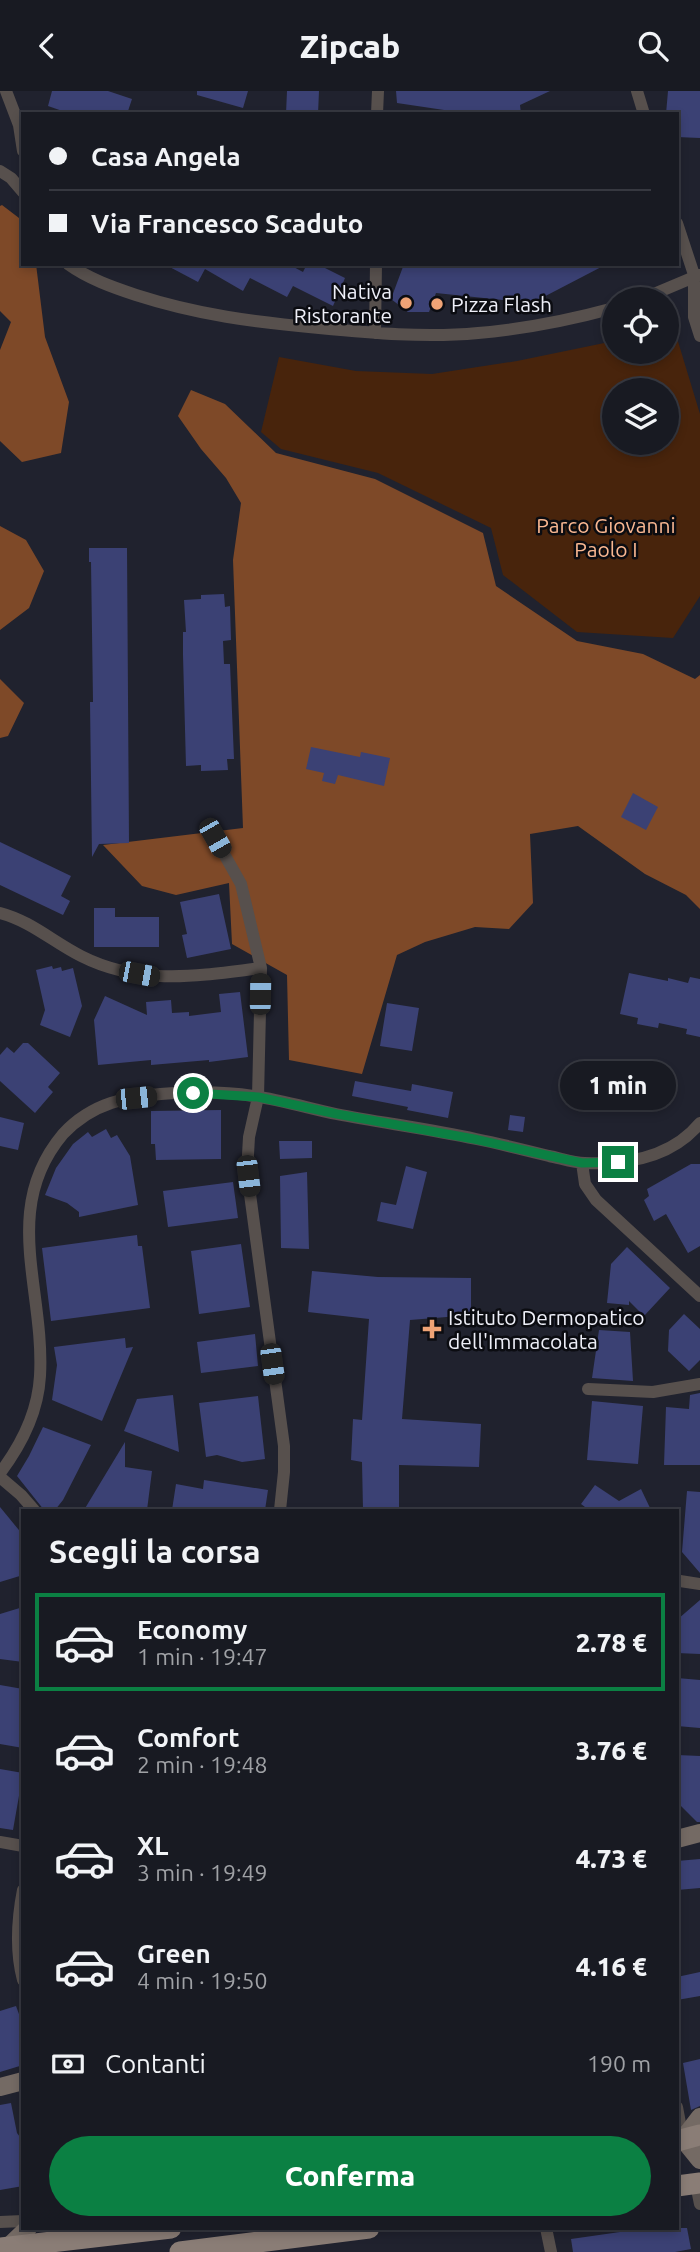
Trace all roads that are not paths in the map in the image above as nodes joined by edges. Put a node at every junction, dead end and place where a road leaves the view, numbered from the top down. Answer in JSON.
{"nodes":[{"id":1,"x":6,"y":91,"type":"edge"},
{"id":2,"x":377,"y":91,"type":"edge"},
{"id":3,"x":637,"y":91,"type":"edge"},
{"id":4,"x":377,"y":112,"type":"edge"},
{"id":5,"x":643,"y":112,"type":"edge"},
{"id":6,"x":21,"y":138,"type":"edge"},
{"id":7,"x":0,"y":171,"type":"edge"},
{"id":8,"x":21,"y":190,"type":"edge"},
{"id":9,"x":679,"y":228,"type":"edge"},
{"id":10,"x":72,"y":266,"type":"edge"},
{"id":11,"x":376,"y":266,"type":"edge"},
{"id":12,"x":697,"y":276,"type":"edge"},
{"id":13,"x":671,"y":287,"type":"edge"},
{"id":14,"x":700,"y":293,"type":"edge"},
{"id":15,"x":602,"y":311,"type":"edge"},
{"id":16,"x":375,"y":333,"type":"junction"},
{"id":17,"x":700,"y":336,"type":"edge"},
{"id":18,"x":215,"y":838,"type":"dead end"},
{"id":19,"x":0,"y":913,"type":"edge"},
{"id":20,"x":261,"y":968,"type":"junction"},
{"id":21,"x":258,"y":1097,"type":"junction"},
{"id":22,"x":700,"y":1123,"type":"edge"},
{"id":23,"x":582,"y":1163,"type":"junction"},
{"id":24,"x":700,"y":1296,"type":"edge"},
{"id":25,"x":700,"y":1384,"type":"edge"},
{"id":26,"x":588,"y":1389,"type":"dead end"},
{"id":27,"x":0,"y":1475,"type":"edge"},
{"id":28,"x":33,"y":1509,"type":"edge"},
{"id":29,"x":280,"y":1509,"type":"edge"},
{"id":30,"x":679,"y":1580,"type":"edge"},
{"id":31,"x":700,"y":1584,"type":"edge"},
{"id":32,"x":700,"y":1833,"type":"edge"},
{"id":33,"x":679,"y":1838,"type":"edge"},
{"id":34,"x":0,"y":1842,"type":"edge"},
{"id":35,"x":21,"y":1846,"type":"edge"},
{"id":36,"x":21,"y":1902,"type":"edge"},
{"id":37,"x":21,"y":1967,"type":"edge"},
{"id":38,"x":21,"y":2082,"type":"edge"},
{"id":39,"x":0,"y":2087,"type":"edge"},
{"id":40,"x":679,"y":2113,"type":"edge"},
{"id":41,"x":700,"y":2117,"type":"edge"},
{"id":42,"x":687,"y":2138,"type":"edge"},
{"id":43,"x":700,"y":2160,"type":"edge"},
{"id":44,"x":21,"y":2221,"type":"edge"},
{"id":45,"x":0,"y":2222,"type":"edge"},
{"id":46,"x":26,"y":2230,"type":"edge"},
{"id":47,"x":131,"y":2230,"type":"edge"},
{"id":48,"x":353,"y":2230,"type":"edge"},
{"id":49,"x":547,"y":2230,"type":"edge"},
{"id":50,"x":3,"y":2249,"type":"edge"},
{"id":51,"x":180,"y":2252,"type":"edge"},
{"id":52,"x":551,"y":2252,"type":"edge"}],
"edges":[{"from":1,"to":6,"type":"street"},
{"from":2,"to":4,"type":"street"},
{"from":3,"to":5,"type":"street"},
{"from":7,"to":8,"type":"street"},
{"from":9,"to":12,"type":"street"},
{"from":10,"to":16,"type":"street"},
{"from":11,"to":16,"type":"street"},
{"from":12,"to":13,"type":"street"},
{"from":12,"to":14,"type":"street"},
{"from":12,"to":17,"type":"street"},
{"from":15,"to":16,"type":"street"},
{"from":18,"to":20,"type":"street"},
{"from":19,"to":20,"type":"street"},
{"from":20,"to":21,"type":"street"},
{"from":21,"to":23,"type":"street"},
{"from":21,"to":27,"type":"street"},
{"from":21,"to":29,"type":"street"},
{"from":22,"to":23,"type":"street"},
{"from":23,"to":24,"type":"street"},
{"from":25,"to":26,"type":"street"},
{"from":27,"to":28,"type":"street"},
{"from":30,"to":31,"type":"street"},
{"from":32,"to":33,"type":"street"},
{"from":34,"to":35,"type":"street"},
{"from":36,"to":37,"type":"street"},
{"from":38,"to":39,"type":"street"},
{"from":40,"to":42,"type":"street"},
{"from":41,"to":42,"type":"street"},
{"from":42,"to":43,"type":"street"},
{"from":44,"to":45,"type":"street"},
{"from":46,"to":50,"type":"street"},
{"from":47,"to":50,"type":"main road"},
{"from":48,"to":51,"type":"main road"},
{"from":49,"to":52,"type":"street"}]}
